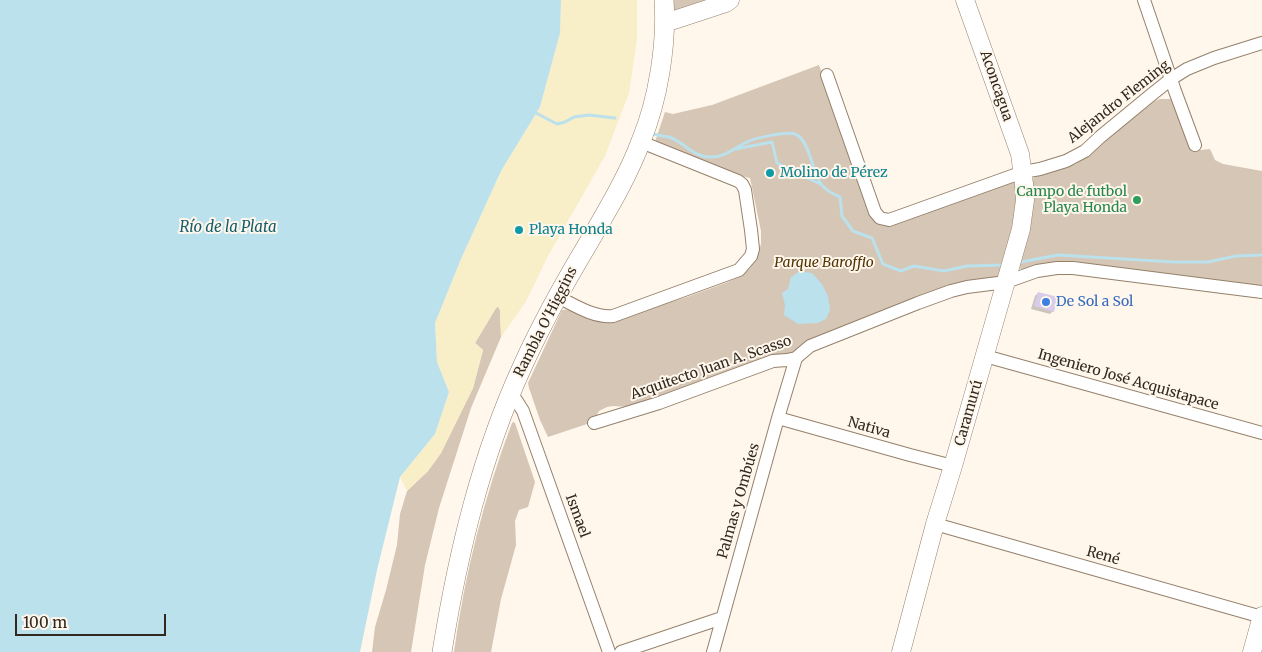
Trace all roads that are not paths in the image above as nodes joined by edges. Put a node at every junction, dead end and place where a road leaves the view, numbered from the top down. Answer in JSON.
{"nodes":[{"id":1,"x":656,"y":0,"type":"edge"},
{"id":2,"x":730,"y":0,"type":"edge"},
{"id":3,"x":965,"y":0,"type":"edge"},
{"id":4,"x":1144,"y":0,"type":"edge"},
{"id":5,"x":665,"y":23,"type":"junction"},
{"id":6,"x":1262,"y":43,"type":"edge"},
{"id":7,"x":827,"y":74,"type":"dead end"},
{"id":8,"x":1171,"y":79,"type":"junction"},
{"id":9,"x":641,"y":142,"type":"junction"},
{"id":10,"x":1195,"y":145,"type":"dead end"},
{"id":11,"x":1023,"y":172,"type":"junction"},
{"id":12,"x":1006,"y":282,"type":"junction"},
{"id":13,"x":1262,"y":292,"type":"edge"},
{"id":14,"x":558,"y":297,"type":"junction"},
{"id":15,"x":985,"y":356,"type":"junction"},
{"id":16,"x":796,"y":358,"type":"junction"},
{"id":17,"x":511,"y":392,"type":"junction"},
{"id":18,"x":778,"y":418,"type":"junction"},
{"id":19,"x":594,"y":423,"type":"dead end"},
{"id":20,"x":1262,"y":433,"type":"edge"},
{"id":21,"x":953,"y":466,"type":"junction"},
{"id":22,"x":935,"y":524,"type":"junction"},
{"id":23,"x":1262,"y":617,"type":"edge"},
{"id":24,"x":722,"y":618,"type":"junction"},
{"id":25,"x":715,"y":651,"type":"edge"},
{"id":26,"x":430,"y":652,"type":"edge"},
{"id":27,"x":442,"y":652,"type":"edge"},
{"id":28,"x":609,"y":652,"type":"edge"},
{"id":29,"x":620,"y":652,"type":"edge"},
{"id":30,"x":901,"y":652,"type":"edge"},
{"id":31,"x":1252,"y":652,"type":"edge"}],
"edges":[{"from":1,"to":5,"type":"main road","name":"Rambla O'Higgins"},
{"from":1,"to":26,"type":"main road","name":"Rambla O'Higgins"},
{"from":2,"to":5,"type":"main road"},
{"from":3,"to":11,"type":"main road","name":"Aconcagua"},
{"from":4,"to":8,"type":"street"},
{"from":5,"to":9,"type":"main road","name":"Rambla O'Higgins"},
{"from":6,"to":8,"type":"street","name":"Alejandro Fleming"},
{"from":7,"to":11,"type":"street","name":"Alejandro Fleming"},
{"from":8,"to":10,"type":"street"},
{"from":8,"to":11,"type":"street","name":"Alejandro Fleming"},
{"from":9,"to":14,"type":"main road","name":"Rambla O'Higgins"},
{"from":9,"to":14,"type":"street"},
{"from":11,"to":12,"type":"main road","name":"Caramurú"},
{"from":12,"to":13,"type":"street","name":"Arquitecto Juan A. Scasso"},
{"from":12,"to":15,"type":"main road","name":"Caramurú"},
{"from":12,"to":16,"type":"street","name":"Arquitecto Juan A. Scasso"},
{"from":14,"to":17,"type":"main road","name":"Rambla O'Higgins"},
{"from":15,"to":20,"type":"street","name":"Ingeniero José Acquistapace"},
{"from":15,"to":21,"type":"main road","name":"Caramurú"},
{"from":16,"to":18,"type":"street","name":"Palmas y Ombúes"},
{"from":16,"to":19,"type":"street","name":"Arquitecto Juan A. Scasso"},
{"from":17,"to":27,"type":"main road","name":"Rambla O'Higgins"},
{"from":17,"to":28,"type":"street","name":"Ismael"},
{"from":18,"to":21,"type":"street","name":"Nativa"},
{"from":18,"to":24,"type":"street","name":"Palmas y Ombúes"},
{"from":21,"to":22,"type":"main road","name":"Caramurú"},
{"from":22,"to":23,"type":"street","name":"René"},
{"from":22,"to":30,"type":"main road","name":"Caramurú"},
{"from":23,"to":31,"type":"main road"},
{"from":24,"to":25,"type":"street","name":"Palmas y Ombúes"},
{"from":24,"to":29,"type":"street"}]}
